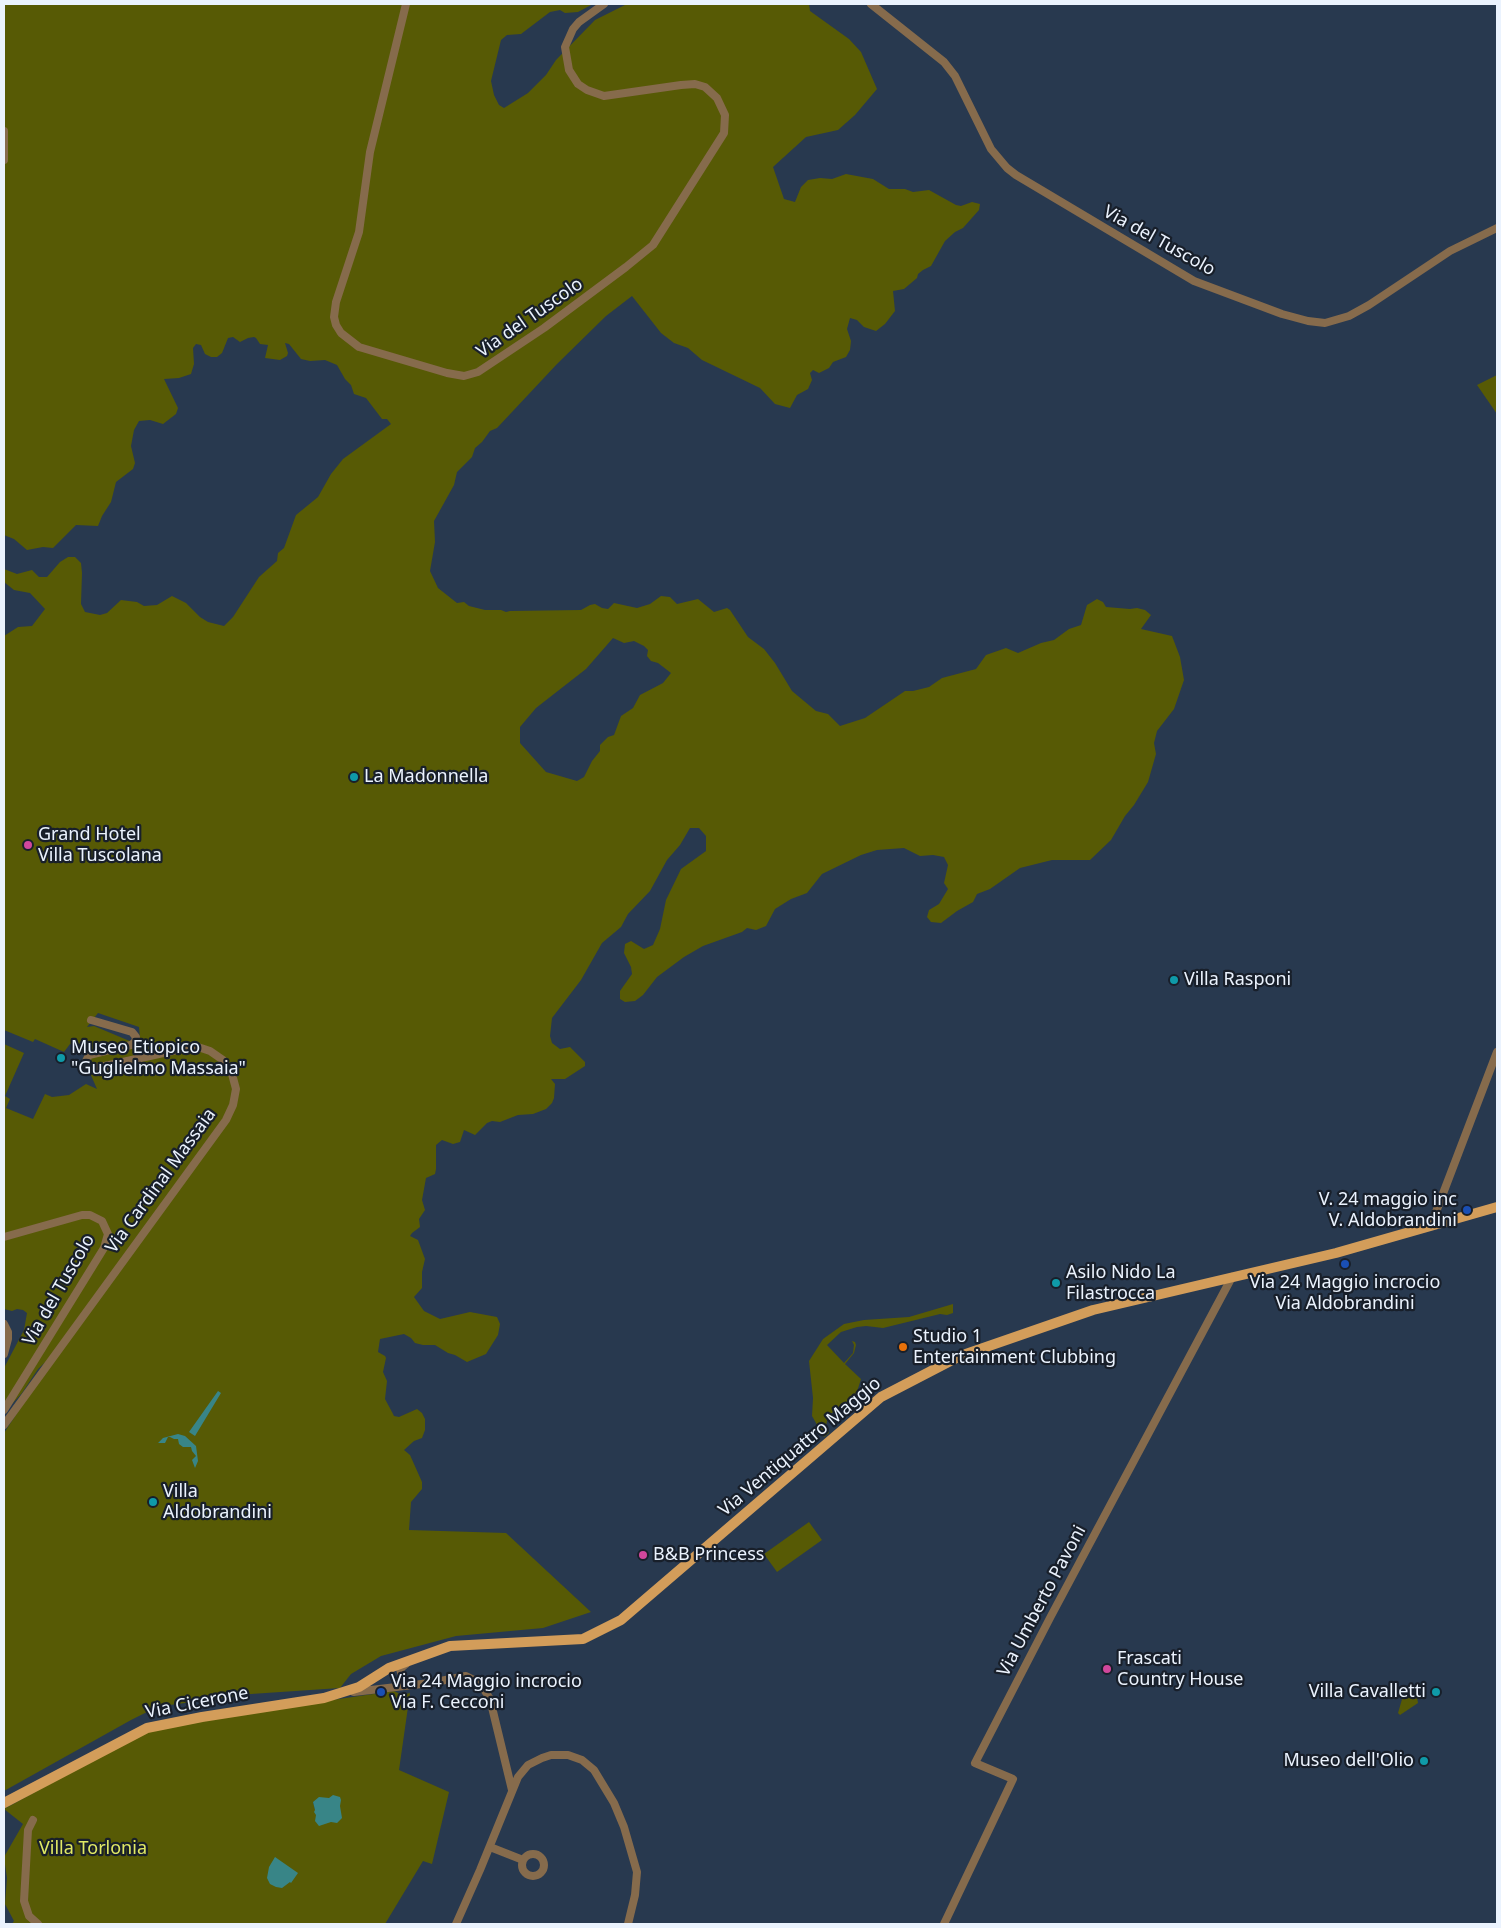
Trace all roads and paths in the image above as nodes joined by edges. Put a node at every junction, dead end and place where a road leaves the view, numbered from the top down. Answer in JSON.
{"nodes":[{"id":1,"x":406,"y":4,"type":"edge"},
{"id":2,"x":604,"y":4,"type":"edge"},
{"id":3,"x":871,"y":4,"type":"edge"},
{"id":4,"x":4,"y":131,"type":"edge"},
{"id":5,"x":4,"y":160,"type":"edge"},
{"id":6,"x":1497,"y":228,"type":"edge"},
{"id":7,"x":91,"y":1020,"type":"dead end"},
{"id":8,"x":1497,"y":1052,"type":"edge"},
{"id":9,"x":1497,"y":1207,"type":"edge"},
{"id":10,"x":1431,"y":1225,"type":"junction"},
{"id":11,"x":4,"y":1238,"type":"edge"},
{"id":12,"x":1232,"y":1278,"type":"junction"},
{"id":13,"x":4,"y":1324,"type":"edge"},
{"id":14,"x":4,"y":1354,"type":"edge"},
{"id":15,"x":4,"y":1410,"type":"edge"},
{"id":16,"x":4,"y":1425,"type":"edge"},
{"id":17,"x":411,"y":1661,"type":"junction"},
{"id":18,"x":415,"y":1685,"type":"junction"},
{"id":19,"x":338,"y":1694,"type":"junction"},
{"id":20,"x":324,"y":1698,"type":"joint"},
{"id":21,"x":512,"y":1790,"type":"junction"},
{"id":22,"x":4,"y":1803,"type":"edge"},
{"id":23,"x":32,"y":1820,"type":"dead end"},
{"id":24,"x":490,"y":1846,"type":"junction"},
{"id":25,"x":523,"y":1860,"type":"dead end"},
{"id":26,"x":38,"y":1924,"type":"edge"},
{"id":27,"x":456,"y":1924,"type":"edge"},
{"id":28,"x":628,"y":1924,"type":"edge"},
{"id":29,"x":944,"y":1924,"type":"edge"}],
"edges":[{"from":1,"to":2,"type":"street","name":"Via del Tuscolo"},
{"from":3,"to":6,"type":"street","name":"Via del Tuscolo"},
{"from":4,"to":5,"type":"street"},
{"from":7,"to":16,"type":"street","name":"Via Cardinal Massaia"},
{"from":8,"to":10,"type":"street"},
{"from":9,"to":10,"type":"main road","name":"Via Ventiquattro Maggio"},
{"from":10,"to":12,"type":"main road","name":"Via Ventiquattro Maggio"},
{"from":11,"to":15,"type":"street","name":"Via del Tuscolo"},
{"from":12,"to":17,"type":"main road","name":"Via Ventiquattro Maggio"},
{"from":12,"to":29,"type":"street","name":"Via Umberto Pavoni"},
{"from":13,"to":14,"type":"street","name":"Via del Tuscolo"},
{"from":17,"to":18,"type":"street"},
{"from":17,"to":19,"type":"main road","name":"Via Ventiquattro Maggio"},
{"from":18,"to":19,"type":"street"},
{"from":18,"to":21,"type":"street"},
{"from":19,"to":20,"type":"main road","name":"Via Ventiquattro Maggio"},
{"from":20,"to":22,"type":"main road","name":"Via Cicerone"},
{"from":21,"to":24,"type":"street"},
{"from":21,"to":28,"type":"street"},
{"from":23,"to":26,"type":"street"},
{"from":24,"to":25,"type":"street"},
{"from":24,"to":27,"type":"street"}]}
